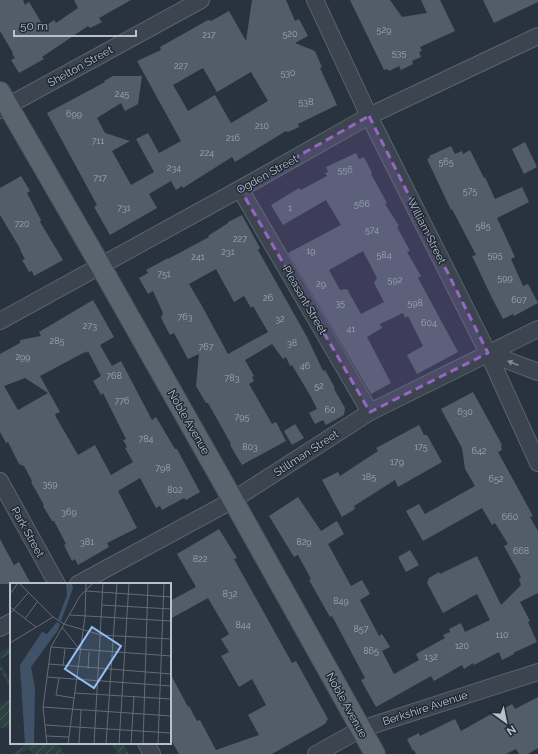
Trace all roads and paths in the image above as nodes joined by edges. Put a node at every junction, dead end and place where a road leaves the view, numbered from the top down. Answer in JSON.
{"nodes":[{"id":1,"x":201,"y":0,"type":"edge"},
{"id":2,"x":315,"y":0,"type":"edge"},
{"id":3,"x":538,"y":36,"type":"edge"},
{"id":4,"x":3,"y":103,"type":"edge"},
{"id":5,"x":369,"y":116,"type":"junction"},
{"id":6,"x":240,"y":189,"type":"junction"},
{"id":7,"x":100,"y":265,"type":"junction"},
{"id":8,"x":0,"y":321,"type":"edge"},
{"id":9,"x":538,"y":329,"type":"edge"},
{"id":10,"x":488,"y":353,"type":"junction"},
{"id":11,"x":538,"y":372,"type":"edge"},
{"id":12,"x":370,"y":412,"type":"junction"},
{"id":13,"x":538,"y":463,"type":"edge"},
{"id":14,"x":0,"y":481,"type":"edge"},
{"id":15,"x":233,"y":500,"type":"junction"},
{"id":16,"x":55,"y":583,"type":"edge"},
{"id":17,"x":80,"y":583,"type":"edge"},
{"id":18,"x":10,"y":623,"type":"edge"},
{"id":19,"x":0,"y":628,"type":"edge"},
{"id":20,"x":538,"y":672,"type":"edge"},
{"id":21,"x":361,"y":729,"type":"junction"},
{"id":22,"x":147,"y":744,"type":"edge"},
{"id":23,"x":152,"y":754,"type":"edge"},
{"id":24,"x":316,"y":754,"type":"edge"},
{"id":25,"x":374,"y":754,"type":"edge"}],
"edges":[{"from":1,"to":4,"type":"street","name":"Shelton Street"},
{"from":2,"to":5,"type":"street","name":"William Street"},
{"from":3,"to":5,"type":"street","name":"Ogden Street"},
{"from":4,"to":7,"type":"main road","name":"Noble Avenue"},
{"from":5,"to":6,"type":"street","name":"Ogden Street"},
{"from":5,"to":10,"type":"street","name":"William Street"},
{"from":6,"to":7,"type":"street","name":"Ogden Street"},
{"from":6,"to":12,"type":"street","name":"Pleasant Street"},
{"from":7,"to":8,"type":"street","name":"Ogden Street"},
{"from":7,"to":15,"type":"main road","name":"Noble Avenue"},
{"from":9,"to":10,"type":"street","name":"Stillman Street"},
{"from":11,"to":10,"type":"street","one_way":true},
{"from":10,"to":12,"type":"street","name":"Stillman Street"},
{"from":10,"to":13,"type":"street","name":"William Street"},
{"from":12,"to":15,"type":"street","name":"Stillman Street"},
{"from":14,"to":16,"type":"street","name":"Park Street"},
{"from":15,"to":17,"type":"street","name":"Stillman Street"},
{"from":15,"to":21,"type":"main road","name":"Noble Avenue"},
{"from":18,"to":19,"type":"street"},
{"from":20,"to":21,"type":"street","name":"Berkshire Avenue"},
{"from":21,"to":24,"type":"street","name":"Berkshire Avenue"},
{"from":21,"to":25,"type":"main road","name":"Noble Avenue"},
{"from":22,"to":23,"type":"street"}]}
